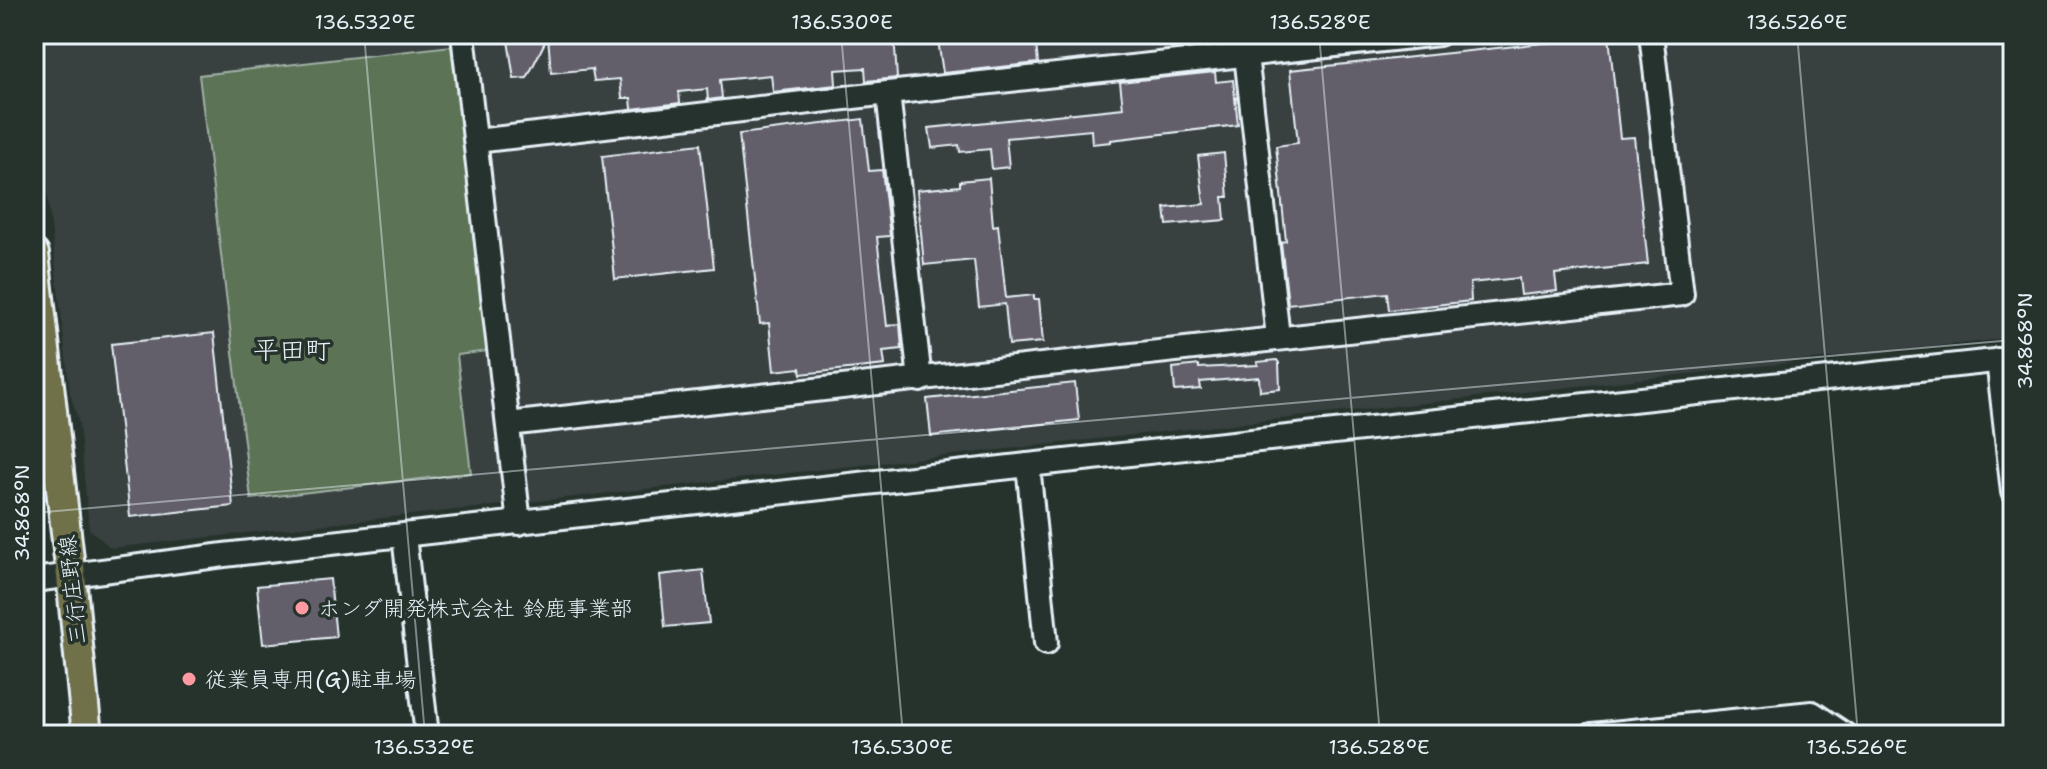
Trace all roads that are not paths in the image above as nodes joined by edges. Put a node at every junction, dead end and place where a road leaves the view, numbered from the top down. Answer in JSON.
{"nodes":[{"id":1,"x":463,"y":34,"type":"edge"},
{"id":2,"x":1439,"y":34,"type":"edge"},
{"id":3,"x":1651,"y":34,"type":"edge"},
{"id":4,"x":1246,"y":55,"type":"junction"},
{"id":5,"x":888,"y":93,"type":"junction"},
{"id":6,"x":476,"y":141,"type":"junction"},
{"id":7,"x":34,"y":254,"type":"edge"},
{"id":8,"x":1278,"y":337,"type":"junction"},
{"id":9,"x":2005,"y":359,"type":"edge"},
{"id":10,"x":920,"y":380,"type":"junction"},
{"id":11,"x":508,"y":424,"type":"junction"},
{"id":12,"x":1028,"y":465,"type":"junction"},
{"id":13,"x":2013,"y":492,"type":"edge"},
{"id":14,"x":519,"y":523,"type":"junction"},
{"id":15,"x":404,"y":536,"type":"junction"},
{"id":16,"x":71,"y":576,"type":"junction"},
{"id":17,"x":34,"y":580,"type":"edge"},
{"id":18,"x":1046,"y":643,"type":"dead end"},
{"id":19,"x":1727,"y":728,"type":"edge"},
{"id":20,"x":87,"y":735,"type":"edge"},
{"id":21,"x":427,"y":735,"type":"edge"},
{"id":22,"x":1592,"y":735,"type":"edge"},
{"id":23,"x":1845,"y":735,"type":"edge"}],
"edges":[{"from":1,"to":6,"type":"street"},
{"from":2,"to":4,"type":"street"},
{"from":3,"to":8,"type":"street"},
{"from":4,"to":5,"type":"street"},
{"from":4,"to":8,"type":"street"},
{"from":5,"to":6,"type":"street"},
{"from":5,"to":10,"type":"street"},
{"from":6,"to":11,"type":"street"},
{"from":7,"to":16,"type":"main road","name":"三行庄野線"},
{"from":8,"to":10,"type":"street"},
{"from":9,"to":12,"type":"street"},
{"from":9,"to":13,"type":"street"},
{"from":10,"to":11,"type":"street"},
{"from":11,"to":14,"type":"street"},
{"from":12,"to":14,"type":"street"},
{"from":12,"to":18,"type":"street"},
{"from":14,"to":15,"type":"street"},
{"from":15,"to":16,"type":"street"},
{"from":15,"to":21,"type":"street"},
{"from":16,"to":17,"type":"street"},
{"from":16,"to":20,"type":"main road","name":"三行庄野線"},
{"from":19,"to":22,"type":"street"},
{"from":19,"to":23,"type":"street"}]}
